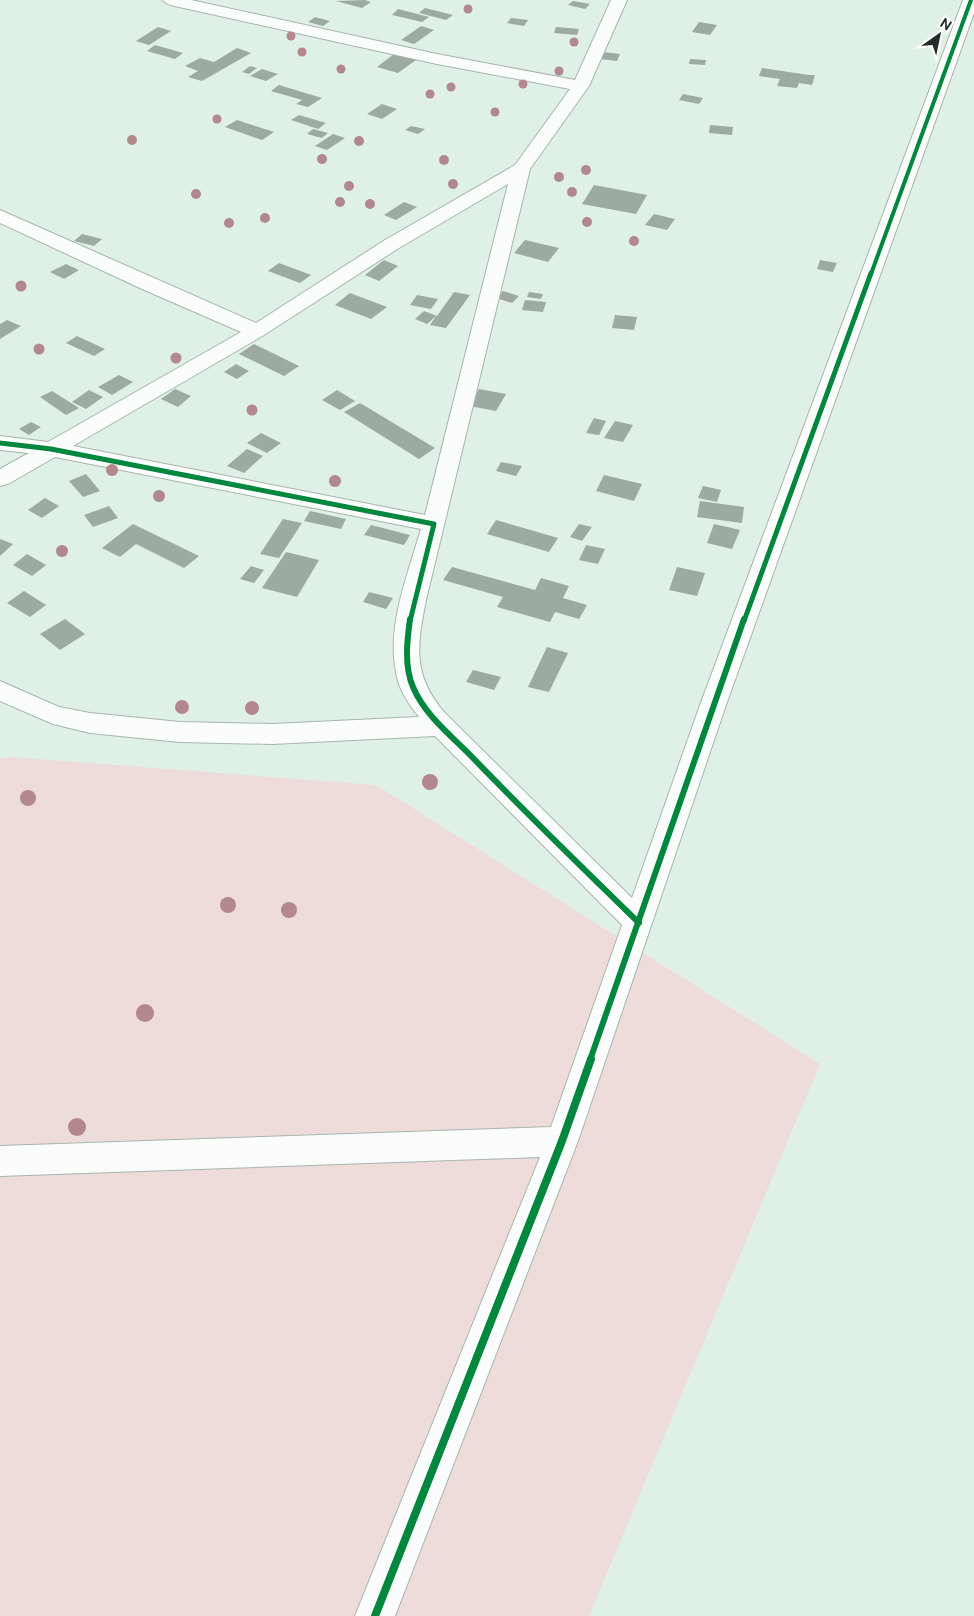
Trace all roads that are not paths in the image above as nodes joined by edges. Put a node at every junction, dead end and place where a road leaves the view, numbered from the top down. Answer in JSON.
{"nodes":[{"id":1,"x":170,"y":0,"type":"edge"},
{"id":2,"x":619,"y":0,"type":"edge"},
{"id":3,"x":971,"y":0,"type":"edge"},
{"id":4,"x":581,"y":86,"type":"junction"},
{"id":5,"x":521,"y":169,"type":"junction"},
{"id":6,"x":0,"y":216,"type":"edge"},
{"id":7,"x":257,"y":331,"type":"junction"},
{"id":8,"x":0,"y":442,"type":"edge"},
{"id":9,"x":52,"y":449,"type":"junction"},
{"id":10,"x":0,"y":479,"type":"edge"},
{"id":11,"x":434,"y":524,"type":"junction"},
{"id":12,"x":0,"y":690,"type":"edge"},
{"id":13,"x":442,"y":726,"type":"junction"},
{"id":14,"x":639,"y":923,"type":"junction"},
{"id":15,"x":562,"y":1141,"type":"junction"},
{"id":16,"x":0,"y":1161,"type":"edge"},
{"id":17,"x":374,"y":1616,"type":"edge"}],
"edges":[{"from":1,"to":4,"type":"street"},
{"from":2,"to":4,"type":"street"},
{"from":3,"to":14,"type":"street"},
{"from":4,"to":5,"type":"street"},
{"from":5,"to":7,"type":"street"},
{"from":5,"to":11,"type":"street"},
{"from":6,"to":7,"type":"street"},
{"from":7,"to":9,"type":"street"},
{"from":8,"to":9,"type":"street"},
{"from":9,"to":10,"type":"street"},
{"from":9,"to":11,"type":"street"},
{"from":11,"to":13,"type":"street"},
{"from":12,"to":13,"type":"street"},
{"from":13,"to":14,"type":"street"},
{"from":14,"to":15,"type":"street"},
{"from":15,"to":16,"type":"street"},
{"from":15,"to":17,"type":"street"}]}
